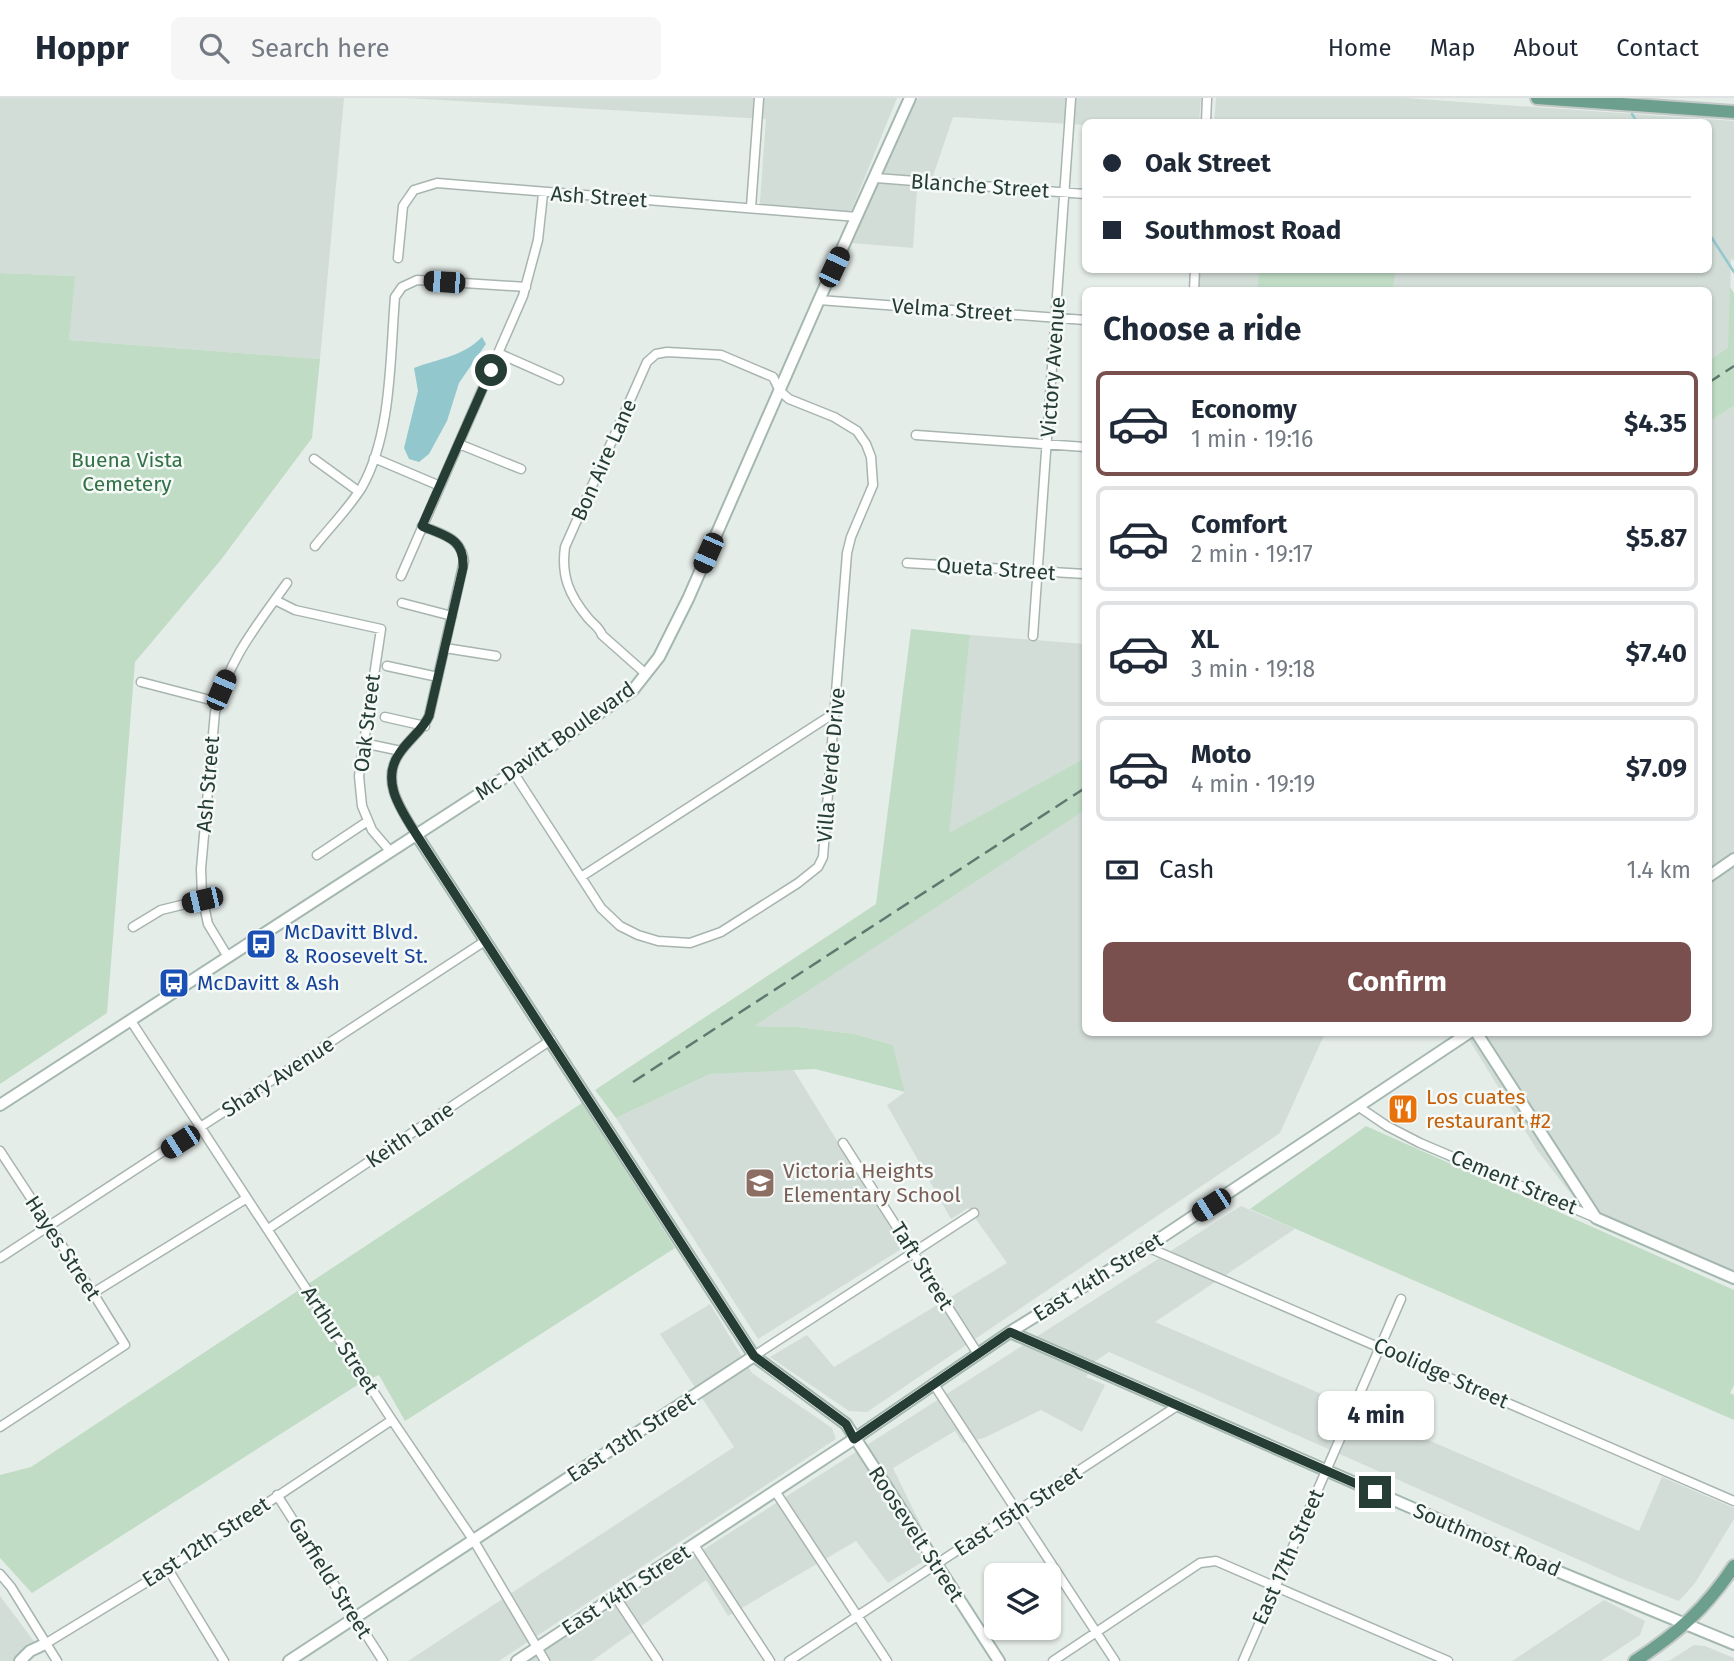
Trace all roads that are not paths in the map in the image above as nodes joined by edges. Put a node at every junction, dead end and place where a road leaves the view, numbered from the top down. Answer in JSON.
{"nodes":[{"id":1,"x":759,"y":98,"type":"edge"},
{"id":2,"x":910,"y":98,"type":"edge"},
{"id":3,"x":1071,"y":98,"type":"edge"},
{"id":4,"x":1208,"y":98,"type":"edge"},
{"id":5,"x":1537,"y":98,"type":"edge"},
{"id":6,"x":1734,"y":111,"type":"edge"},
{"id":7,"x":1206,"y":119,"type":"edge"},
{"id":8,"x":876,"y":178,"type":"junction"},
{"id":9,"x":1064,"y":192,"type":"junction"},
{"id":10,"x":543,"y":194,"type":"junction"},
{"id":11,"x":1082,"y":194,"type":"edge"},
{"id":12,"x":751,"y":207,"type":"junction"},
{"id":13,"x":857,"y":217,"type":"junction"},
{"id":14,"x":398,"y":258,"type":"dead end"},
{"id":15,"x":526,"y":286,"type":"junction"},
{"id":16,"x":818,"y":300,"type":"junction"},
{"id":17,"x":1056,"y":318,"type":"junction"},
{"id":18,"x":1082,"y":320,"type":"edge"},
{"id":19,"x":498,"y":353,"type":"junction"},
{"id":20,"x":559,"y":380,"type":"dead end"},
{"id":21,"x":780,"y":391,"type":"junction"},
{"id":22,"x":916,"y":435,"type":"dead end"},
{"id":23,"x":458,"y":443,"type":"junction"},
{"id":24,"x":1047,"y":445,"type":"junction"},
{"id":25,"x":1082,"y":447,"type":"edge"},
{"id":26,"x":374,"y":458,"type":"junction"},
{"id":27,"x":314,"y":459,"type":"dead end"},
{"id":28,"x":521,"y":469,"type":"dead end"},
{"id":29,"x":440,"y":486,"type":"junction"},
{"id":30,"x":358,"y":491,"type":"junction"},
{"id":31,"x":422,"y":526,"type":"junction"},
{"id":32,"x":315,"y":546,"type":"dead end"},
{"id":33,"x":907,"y":563,"type":"dead end"},
{"id":34,"x":1038,"y":571,"type":"junction"},
{"id":35,"x":1082,"y":574,"type":"edge"},
{"id":36,"x":401,"y":576,"type":"dead end"},
{"id":37,"x":288,"y":583,"type":"dead end"},
{"id":38,"x":275,"y":600,"type":"junction"},
{"id":39,"x":402,"y":603,"type":"dead end"},
{"id":40,"x":452,"y":616,"type":"junction"},
{"id":41,"x":1033,"y":636,"type":"dead end"},
{"id":42,"x":445,"y":648,"type":"junction"},
{"id":43,"x":496,"y":656,"type":"dead end"},
{"id":44,"x":387,"y":666,"type":"dead end"},
{"id":45,"x":646,"y":674,"type":"junction"},
{"id":46,"x":438,"y":677,"type":"junction"},
{"id":47,"x":141,"y":682,"type":"dead end"},
{"id":48,"x":218,"y":702,"type":"junction"},
{"id":49,"x":835,"y":712,"type":"junction"},
{"id":50,"x":385,"y":717,"type":"dead end"},
{"id":51,"x":425,"y":726,"type":"junction"},
{"id":52,"x":363,"y":743,"type":"junction"},
{"id":53,"x":401,"y":751,"type":"junction"},
{"id":54,"x":513,"y":772,"type":"junction"},
{"id":55,"x":368,"y":821,"type":"junction"},
{"id":56,"x":416,"y":834,"type":"junction"},
{"id":57,"x":390,"y":851,"type":"junction"},
{"id":58,"x":317,"y":855,"type":"dead end"},
{"id":59,"x":1734,"y":859,"type":"edge"},
{"id":60,"x":1712,"y":874,"type":"edge"},
{"id":61,"x":581,"y":877,"type":"junction"},
{"id":62,"x":202,"y":900,"type":"junction"},
{"id":63,"x":132,"y":927,"type":"dead end"},
{"id":64,"x":485,"y":941,"type":"junction"},
{"id":65,"x":229,"y":957,"type":"junction"},
{"id":66,"x":131,"y":1021,"type":"junction"},
{"id":67,"x":1464,"y":1036,"type":"edge"},
{"id":68,"x":1479,"y":1036,"type":"edge"},
{"id":69,"x":551,"y":1040,"type":"junction"},
{"id":70,"x":0,"y":1105,"type":"edge"},
{"id":71,"x":1359,"y":1107,"type":"junction"},
{"id":72,"x":202,"y":1128,"type":"junction"},
{"id":73,"x":843,"y":1143,"type":"dead end"},
{"id":74,"x":0,"y":1151,"type":"edge"},
{"id":75,"x":247,"y":1198,"type":"junction"},
{"id":76,"x":974,"y":1213,"type":"dead end"},
{"id":77,"x":1596,"y":1218,"type":"junction"},
{"id":78,"x":48,"y":1226,"type":"junction"},
{"id":79,"x":268,"y":1229,"type":"junction"},
{"id":80,"x":1147,"y":1247,"type":"junction"},
{"id":81,"x":913,"y":1251,"type":"junction"},
{"id":82,"x":0,"y":1258,"type":"edge"},
{"id":83,"x":1734,"y":1278,"type":"edge"},
{"id":84,"x":93,"y":1293,"type":"junction"},
{"id":85,"x":1402,"y":1299,"type":"dead end"},
{"id":86,"x":1010,"y":1332,"type":"junction"},
{"id":87,"x":1381,"y":1347,"type":"junction"},
{"id":88,"x":978,"y":1353,"type":"junction"},
{"id":89,"x":754,"y":1356,"type":"junction"},
{"id":90,"x":933,"y":1384,"type":"junction"},
{"id":91,"x":1177,"y":1406,"type":"junction"},
{"id":92,"x":392,"y":1420,"type":"junction"},
{"id":93,"x":0,"y":1427,"type":"edge"},
{"id":94,"x":854,"y":1439,"type":"junction"},
{"id":95,"x":1326,"y":1470,"type":"junction"},
{"id":96,"x":775,"y":1491,"type":"junction"},
{"id":97,"x":277,"y":1495,"type":"junction"},
{"id":98,"x":1734,"y":1501,"type":"edge"},
{"id":99,"x":1017,"y":1511,"type":"junction"},
{"id":100,"x":474,"y":1541,"type":"junction"},
{"id":101,"x":694,"y":1545,"type":"junction"},
{"id":102,"x":936,"y":1565,"type":"junction"},
{"id":103,"x":1734,"y":1566,"type":"edge"},
{"id":104,"x":168,"y":1569,"type":"junction"},
{"id":105,"x":0,"y":1574,"type":"edge"},
{"id":106,"x":1275,"y":1587,"type":"junction"},
{"id":107,"x":615,"y":1596,"type":"junction"},
{"id":108,"x":858,"y":1616,"type":"junction"},
{"id":109,"x":355,"y":1619,"type":"junction"},
{"id":110,"x":1686,"y":1624,"type":"junction"},
{"id":111,"x":1096,"y":1633,"type":"junction"},
{"id":112,"x":45,"y":1644,"type":"junction"},
{"id":113,"x":1734,"y":1644,"type":"edge"},
{"id":114,"x":537,"y":1648,"type":"junction"},
{"id":115,"x":20,"y":1661,"type":"edge"},
{"id":116,"x":57,"y":1661,"type":"edge"},
{"id":117,"x":224,"y":1661,"type":"edge"},
{"id":118,"x":289,"y":1661,"type":"edge"},
{"id":119,"x":383,"y":1661,"type":"edge"},
{"id":120,"x":517,"y":1661,"type":"edge"},
{"id":121,"x":545,"y":1661,"type":"edge"},
{"id":122,"x":658,"y":1661,"type":"edge"},
{"id":123,"x":771,"y":1661,"type":"edge"},
{"id":124,"x":789,"y":1661,"type":"edge"},
{"id":125,"x":887,"y":1661,"type":"edge"},
{"id":126,"x":999,"y":1661,"type":"edge"},
{"id":127,"x":1053,"y":1661,"type":"edge"},
{"id":128,"x":1115,"y":1661,"type":"edge"},
{"id":129,"x":1243,"y":1661,"type":"edge"},
{"id":130,"x":1448,"y":1661,"type":"edge"},
{"id":131,"x":1635,"y":1661,"type":"edge"}],
"edges":[{"from":1,"to":12,"type":"street"},
{"from":2,"to":8,"type":"street","name":"Mc Davitt Boulevard"},
{"from":3,"to":9,"type":"street","name":"Victory Avenue"},
{"from":4,"to":7,"type":"street"},
{"from":5,"to":6,"type":"main road"},
{"from":8,"to":9,"type":"street","name":"Blanche Street"},
{"from":8,"to":13,"type":"street","name":"Mc Davitt Boulevard"},
{"from":9,"to":11,"type":"street","name":"Blanche Street"},
{"from":9,"to":17,"type":"street","name":"Victory Avenue"},
{"from":10,"to":12,"type":"street","name":"Ash Street"},
{"from":10,"to":14,"type":"street","name":"Ash Street"},
{"from":10,"to":15,"type":"street"},
{"from":12,"to":13,"type":"street","name":"Ash Street"},
{"from":13,"to":16,"type":"street","name":"Mc Davitt Boulevard"},
{"from":15,"to":19,"type":"street"},
{"from":15,"to":26,"type":"street"},
{"from":16,"to":17,"type":"street","name":"Velma Street"},
{"from":16,"to":21,"type":"street","name":"Mc Davitt Boulevard"},
{"from":17,"to":18,"type":"street","name":"Velma Street"},
{"from":17,"to":24,"type":"street","name":"Victory Avenue"},
{"from":19,"to":20,"type":"street"},
{"from":19,"to":23,"type":"street"},
{"from":21,"to":45,"type":"street","name":"Mc Davitt Boulevard"},
{"from":21,"to":45,"type":"street","name":"Bon Aire Lane"},
{"from":21,"to":49,"type":"street","name":"Villa Verde Drive"},
{"from":22,"to":24,"type":"street"},
{"from":23,"to":28,"type":"street"},
{"from":23,"to":29,"type":"street"},
{"from":24,"to":25,"type":"street"},
{"from":24,"to":34,"type":"street","name":"Victory Avenue"},
{"from":26,"to":29,"type":"street"},
{"from":26,"to":30,"type":"street"},
{"from":27,"to":30,"type":"street"},
{"from":29,"to":31,"type":"street"},
{"from":30,"to":32,"type":"street"},
{"from":31,"to":36,"type":"street"},
{"from":31,"to":40,"type":"street"},
{"from":33,"to":34,"type":"street","name":"Queta Street"},
{"from":34,"to":35,"type":"street","name":"Queta Street"},
{"from":34,"to":41,"type":"street","name":"Victory Avenue"},
{"from":37,"to":38,"type":"street","name":"Ash Street"},
{"from":38,"to":48,"type":"street","name":"Ash Street"},
{"from":38,"to":52,"type":"street","name":"Oak Street"},
{"from":39,"to":40,"type":"street"},
{"from":40,"to":42,"type":"street"},
{"from":42,"to":43,"type":"street"},
{"from":42,"to":46,"type":"street"},
{"from":44,"to":46,"type":"street"},
{"from":45,"to":54,"type":"street","name":"Mc Davitt Boulevard"},
{"from":46,"to":51,"type":"street"},
{"from":47,"to":48,"type":"street"},
{"from":48,"to":62,"type":"street","name":"Ash Street"},
{"from":49,"to":61,"type":"street"},
{"from":49,"to":61,"type":"street","name":"Villa Verde Drive"},
{"from":50,"to":51,"type":"street"},
{"from":51,"to":53,"type":"street"},
{"from":52,"to":53,"type":"street"},
{"from":52,"to":55,"type":"street","name":"Oak Street"},
{"from":53,"to":56,"type":"street"},
{"from":54,"to":56,"type":"street","name":"Mc Davitt Boulevard"},
{"from":54,"to":61,"type":"street","name":"Villa Verde Drive"},
{"from":55,"to":57,"type":"street","name":"Oak Street"},
{"from":55,"to":58,"type":"street"},
{"from":56,"to":57,"type":"street","name":"Mc Davitt Boulevard"},
{"from":56,"to":64,"type":"street","name":"Roosevelt Street"},
{"from":57,"to":65,"type":"street","name":"Mc Davitt Boulevard"},
{"from":59,"to":60,"type":"street"},
{"from":62,"to":63,"type":"street"},
{"from":62,"to":65,"type":"street","name":"Ash Street"},
{"from":64,"to":69,"type":"street","name":"Roosevelt Street"},
{"from":64,"to":72,"type":"street","name":"Shary Avenue"},
{"from":65,"to":66,"type":"street","name":"Mc Davitt Boulevard"},
{"from":66,"to":70,"type":"street","name":"Mc Davitt Boulevard"},
{"from":66,"to":72,"type":"street","name":"Arthur Street"},
{"from":67,"to":71,"type":"street","name":"East 14th Street"},
{"from":68,"to":77,"type":"street"},
{"from":69,"to":79,"type":"street","name":"Keith Lane"},
{"from":69,"to":89,"type":"street","name":"Roosevelt Street"},
{"from":71,"to":77,"type":"street","name":"Cement Street"},
{"from":71,"to":80,"type":"street","name":"East 14th Street"},
{"from":72,"to":75,"type":"street","name":"Arthur Street"},
{"from":72,"to":78,"type":"street","name":"Shary Avenue"},
{"from":73,"to":81,"type":"street","name":"Taft Street"},
{"from":74,"to":78,"type":"street","name":"Hayes Street"},
{"from":75,"to":79,"type":"street","name":"Arthur Street"},
{"from":75,"to":84,"type":"street"},
{"from":76,"to":81,"type":"street","name":"East 13th Street"},
{"from":77,"to":83,"type":"street"},
{"from":78,"to":82,"type":"street","name":"Shary Avenue"},
{"from":78,"to":84,"type":"street","name":"Hayes Street"},
{"from":79,"to":92,"type":"street","name":"Arthur Street"},
{"from":80,"to":86,"type":"street","name":"East 14th Street"},
{"from":80,"to":87,"type":"street","name":"Coolidge Street"},
{"from":81,"to":88,"type":"street","name":"Taft Street"},
{"from":81,"to":89,"type":"street","name":"East 13th Street"},
{"from":84,"to":93,"type":"street","name":"Hayes Street"},
{"from":85,"to":87,"type":"street","name":"East 17th Street"},
{"from":86,"to":88,"type":"street","name":"East 14th Street"},
{"from":86,"to":91,"type":"street","name":"Southmost Road"},
{"from":87,"to":95,"type":"street","name":"East 17th Street"},
{"from":87,"to":98,"type":"street","name":"Coolidge Street"},
{"from":88,"to":90,"type":"street","name":"East 14th Street"},
{"from":89,"to":94,"type":"street","name":"Roosevelt Street"},
{"from":89,"to":100,"type":"street","name":"East 13th Street"},
{"from":90,"to":94,"type":"street","name":"East 14th Street"},
{"from":90,"to":99,"type":"street"},
{"from":91,"to":95,"type":"street","name":"Southmost Road"},
{"from":91,"to":99,"type":"street","name":"East 15th Street"},
{"from":92,"to":97,"type":"street","name":"East 12th Street"},
{"from":92,"to":100,"type":"street","name":"Arthur Street"},
{"from":94,"to":96,"type":"street","name":"East 14th Street"},
{"from":94,"to":102,"type":"street","name":"Roosevelt Street"},
{"from":95,"to":106,"type":"street","name":"East 17th Street"},
{"from":95,"to":110,"type":"street","name":"Southmost Road"},
{"from":96,"to":101,"type":"street","name":"East 14th Street"},
{"from":96,"to":108,"type":"street"},
{"from":97,"to":104,"type":"street","name":"East 12th Street"},
{"from":97,"to":109,"type":"street","name":"Garfield Street"},
{"from":99,"to":102,"type":"street","name":"East 15th Street"},
{"from":99,"to":111,"type":"street"},
{"from":100,"to":109,"type":"street","name":"East 13th Street"},
{"from":100,"to":114,"type":"street","name":"Arthur Street"},
{"from":101,"to":107,"type":"street","name":"East 14th Street"},
{"from":101,"to":123,"type":"street"},
{"from":102,"to":108,"type":"street","name":"East 15th Street"},
{"from":102,"to":126,"type":"street","name":"Roosevelt Street"},
{"from":103,"to":110,"type":"main road"},
{"from":104,"to":112,"type":"street","name":"East 12th Street"},
{"from":104,"to":117,"type":"street"},
{"from":105,"to":112,"type":"street"},
{"from":106,"to":111,"type":"street"},
{"from":106,"to":129,"type":"street","name":"East 17th Street"},
{"from":106,"to":130,"type":"street"},
{"from":107,"to":114,"type":"street","name":"East 14th Street"},
{"from":107,"to":122,"type":"street"},
{"from":108,"to":124,"type":"street","name":"East 15th Street"},
{"from":108,"to":125,"type":"street"},
{"from":109,"to":118,"type":"street","name":"East 13th Street"},
{"from":109,"to":119,"type":"street","name":"Garfield Street"},
{"from":110,"to":113,"type":"street","name":"Southmost Road"},
{"from":110,"to":131,"type":"main road"},
{"from":111,"to":127,"type":"street"},
{"from":111,"to":128,"type":"street"},
{"from":112,"to":115,"type":"street","name":"East 12th Street"},
{"from":112,"to":116,"type":"street"},
{"from":114,"to":120,"type":"street","name":"East 14th Street"},
{"from":114,"to":121,"type":"street","name":"Arthur Street"}]}
